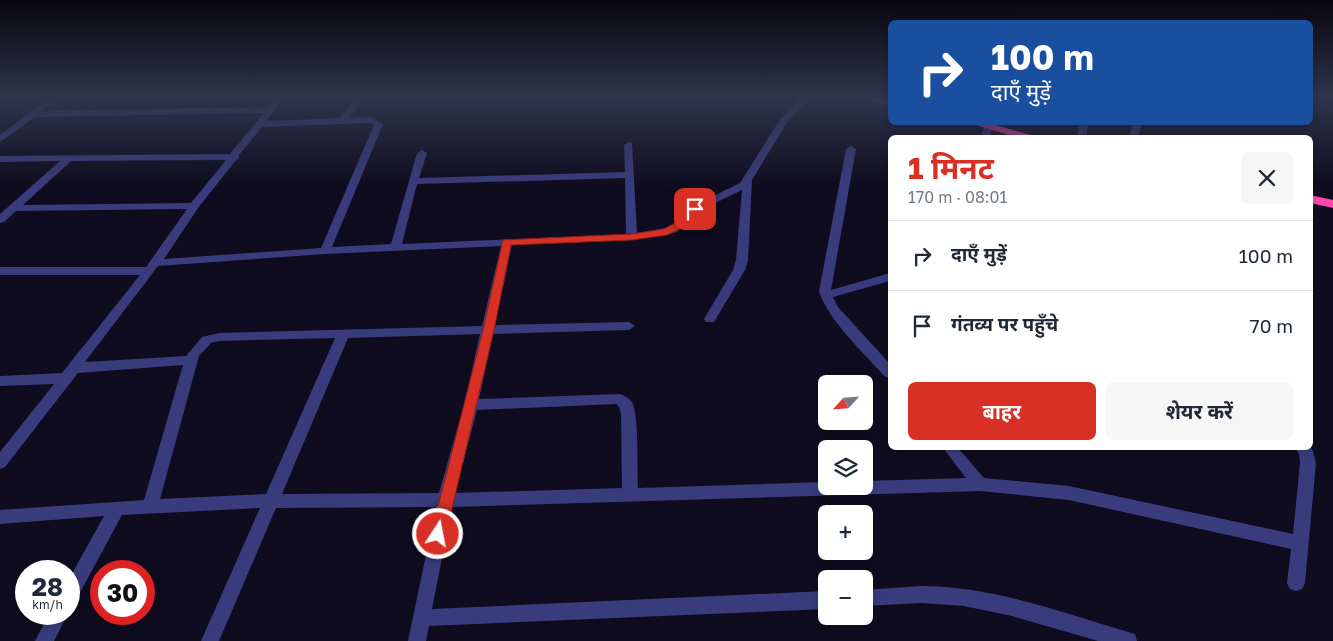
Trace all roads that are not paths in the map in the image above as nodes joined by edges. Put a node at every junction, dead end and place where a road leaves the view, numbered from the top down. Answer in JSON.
{"nodes":[{"id":1,"x":15,"y":128,"type":"edge"},
{"id":2,"x":258,"y":128,"type":"edge"},
{"id":3,"x":377,"y":128,"type":"edge"},
{"id":4,"x":779,"y":128,"type":"edge"},
{"id":5,"x":986,"y":132,"type":"edge"},
{"id":6,"x":1011,"y":135,"type":"edge"},
{"id":7,"x":0,"y":139,"type":"edge"},
{"id":8,"x":629,"y":145,"type":"dead end"},
{"id":9,"x":851,"y":149,"type":"dead end"},
{"id":10,"x":422,"y":153,"type":"dead end"},
{"id":11,"x":236,"y":156,"type":"junction"},
{"id":12,"x":69,"y":158,"type":"junction"},
{"id":13,"x":0,"y":159,"type":"edge"},
{"id":14,"x":630,"y":175,"type":"junction"},
{"id":15,"x":412,"y":181,"type":"junction"},
{"id":16,"x":748,"y":181,"type":"junction"},
{"id":17,"x":1313,"y":199,"type":"edge"},
{"id":18,"x":1333,"y":204,"type":"edge"},
{"id":19,"x":194,"y":206,"type":"junction"},
{"id":20,"x":13,"y":208,"type":"junction"},
{"id":21,"x":0,"y":220,"type":"edge"},
{"id":22,"x":632,"y":237,"type":"junction"},
{"id":23,"x":507,"y":242,"type":"junction"},
{"id":24,"x":396,"y":246,"type":"junction"},
{"id":25,"x":324,"y":251,"type":"junction"},
{"id":26,"x":151,"y":267,"type":"junction"},
{"id":27,"x":0,"y":271,"type":"edge"},
{"id":28,"x":888,"y":278,"type":"edge"},
{"id":29,"x":826,"y":295,"type":"junction"},
{"id":30,"x":710,"y":319,"type":"dead end"},
{"id":31,"x":629,"y":326,"type":"dead end"},
{"id":32,"x":489,"y":330,"type":"junction"},
{"id":33,"x":343,"y":335,"type":"junction"},
{"id":34,"x":191,"y":360,"type":"junction"},
{"id":35,"x":888,"y":371,"type":"edge"},
{"id":36,"x":69,"y":373,"type":"junction"},
{"id":37,"x":0,"y":381,"type":"edge"},
{"id":38,"x":471,"y":405,"type":"junction"},
{"id":39,"x":952,"y":450,"type":"edge"},
{"id":40,"x":1305,"y":450,"type":"edge"},
{"id":41,"x":0,"y":463,"type":"edge"},
{"id":42,"x":980,"y":484,"type":"junction"},
{"id":43,"x":630,"y":495,"type":"junction"},
{"id":44,"x":272,"y":500,"type":"junction"},
{"id":45,"x":445,"y":500,"type":"junction"},
{"id":46,"x":150,"y":506,"type":"junction"},
{"id":47,"x":117,"y":509,"type":"junction"},
{"id":48,"x":0,"y":517,"type":"edge"},
{"id":49,"x":1300,"y":544,"type":"junction"},
{"id":50,"x":80,"y":576,"type":"edge"},
{"id":51,"x":1296,"y":583,"type":"dead end"},
{"id":52,"x":873,"y":598,"type":"edge"},
{"id":53,"x":818,"y":600,"type":"edge"},
{"id":54,"x":421,"y":618,"type":"junction"},
{"id":55,"x":53,"y":625,"type":"edge"},
{"id":56,"x":44,"y":641,"type":"edge"},
{"id":57,"x":210,"y":641,"type":"edge"},
{"id":58,"x":417,"y":641,"type":"edge"},
{"id":59,"x":1128,"y":641,"type":"edge"}],
"edges":[{"from":1,"to":7,"type":"street"},
{"from":2,"to":11,"type":"street"},
{"from":3,"to":25,"type":"street"},
{"from":4,"to":16,"type":"street"},
{"from":5,"to":6,"type":"highway"},
{"from":8,"to":14,"type":"street"},
{"from":9,"to":29,"type":"street"},
{"from":10,"to":15,"type":"street"},
{"from":11,"to":12,"type":"street"},
{"from":11,"to":19,"type":"street"},
{"from":12,"to":13,"type":"street"},
{"from":12,"to":20,"type":"street"},
{"from":14,"to":15,"type":"street"},
{"from":14,"to":22,"type":"street"},
{"from":15,"to":24,"type":"street"},
{"from":16,"to":22,"type":"street"},
{"from":16,"to":30,"type":"street"},
{"from":17,"to":18,"type":"highway"},
{"from":19,"to":20,"type":"street"},
{"from":19,"to":26,"type":"street"},
{"from":20,"to":21,"type":"street"},
{"from":22,"to":23,"type":"street"},
{"from":23,"to":24,"type":"street"},
{"from":23,"to":32,"type":"street"},
{"from":24,"to":25,"type":"street"},
{"from":25,"to":26,"type":"street"},
{"from":26,"to":27,"type":"street"},
{"from":26,"to":36,"type":"street"},
{"from":28,"to":29,"type":"street"},
{"from":29,"to":35,"type":"street"},
{"from":31,"to":32,"type":"street"},
{"from":32,"to":33,"type":"street"},
{"from":32,"to":38,"type":"street"},
{"from":33,"to":34,"type":"street"},
{"from":33,"to":44,"type":"street"},
{"from":34,"to":36,"type":"street"},
{"from":34,"to":46,"type":"street"},
{"from":36,"to":37,"type":"street"},
{"from":36,"to":41,"type":"street"},
{"from":38,"to":43,"type":"street"},
{"from":38,"to":45,"type":"street"},
{"from":39,"to":42,"type":"street"},
{"from":40,"to":49,"type":"street"},
{"from":42,"to":43,"type":"street"},
{"from":42,"to":49,"type":"street"},
{"from":43,"to":45,"type":"street"},
{"from":44,"to":45,"type":"street"},
{"from":44,"to":46,"type":"street"},
{"from":44,"to":57,"type":"street"},
{"from":45,"to":54,"type":"street"},
{"from":46,"to":47,"type":"street"},
{"from":47,"to":48,"type":"street"},
{"from":47,"to":50,"type":"street"},
{"from":49,"to":51,"type":"street"},
{"from":52,"to":59,"type":"street"},
{"from":53,"to":54,"type":"street"},
{"from":54,"to":58,"type":"street"},
{"from":55,"to":56,"type":"street"}]}
